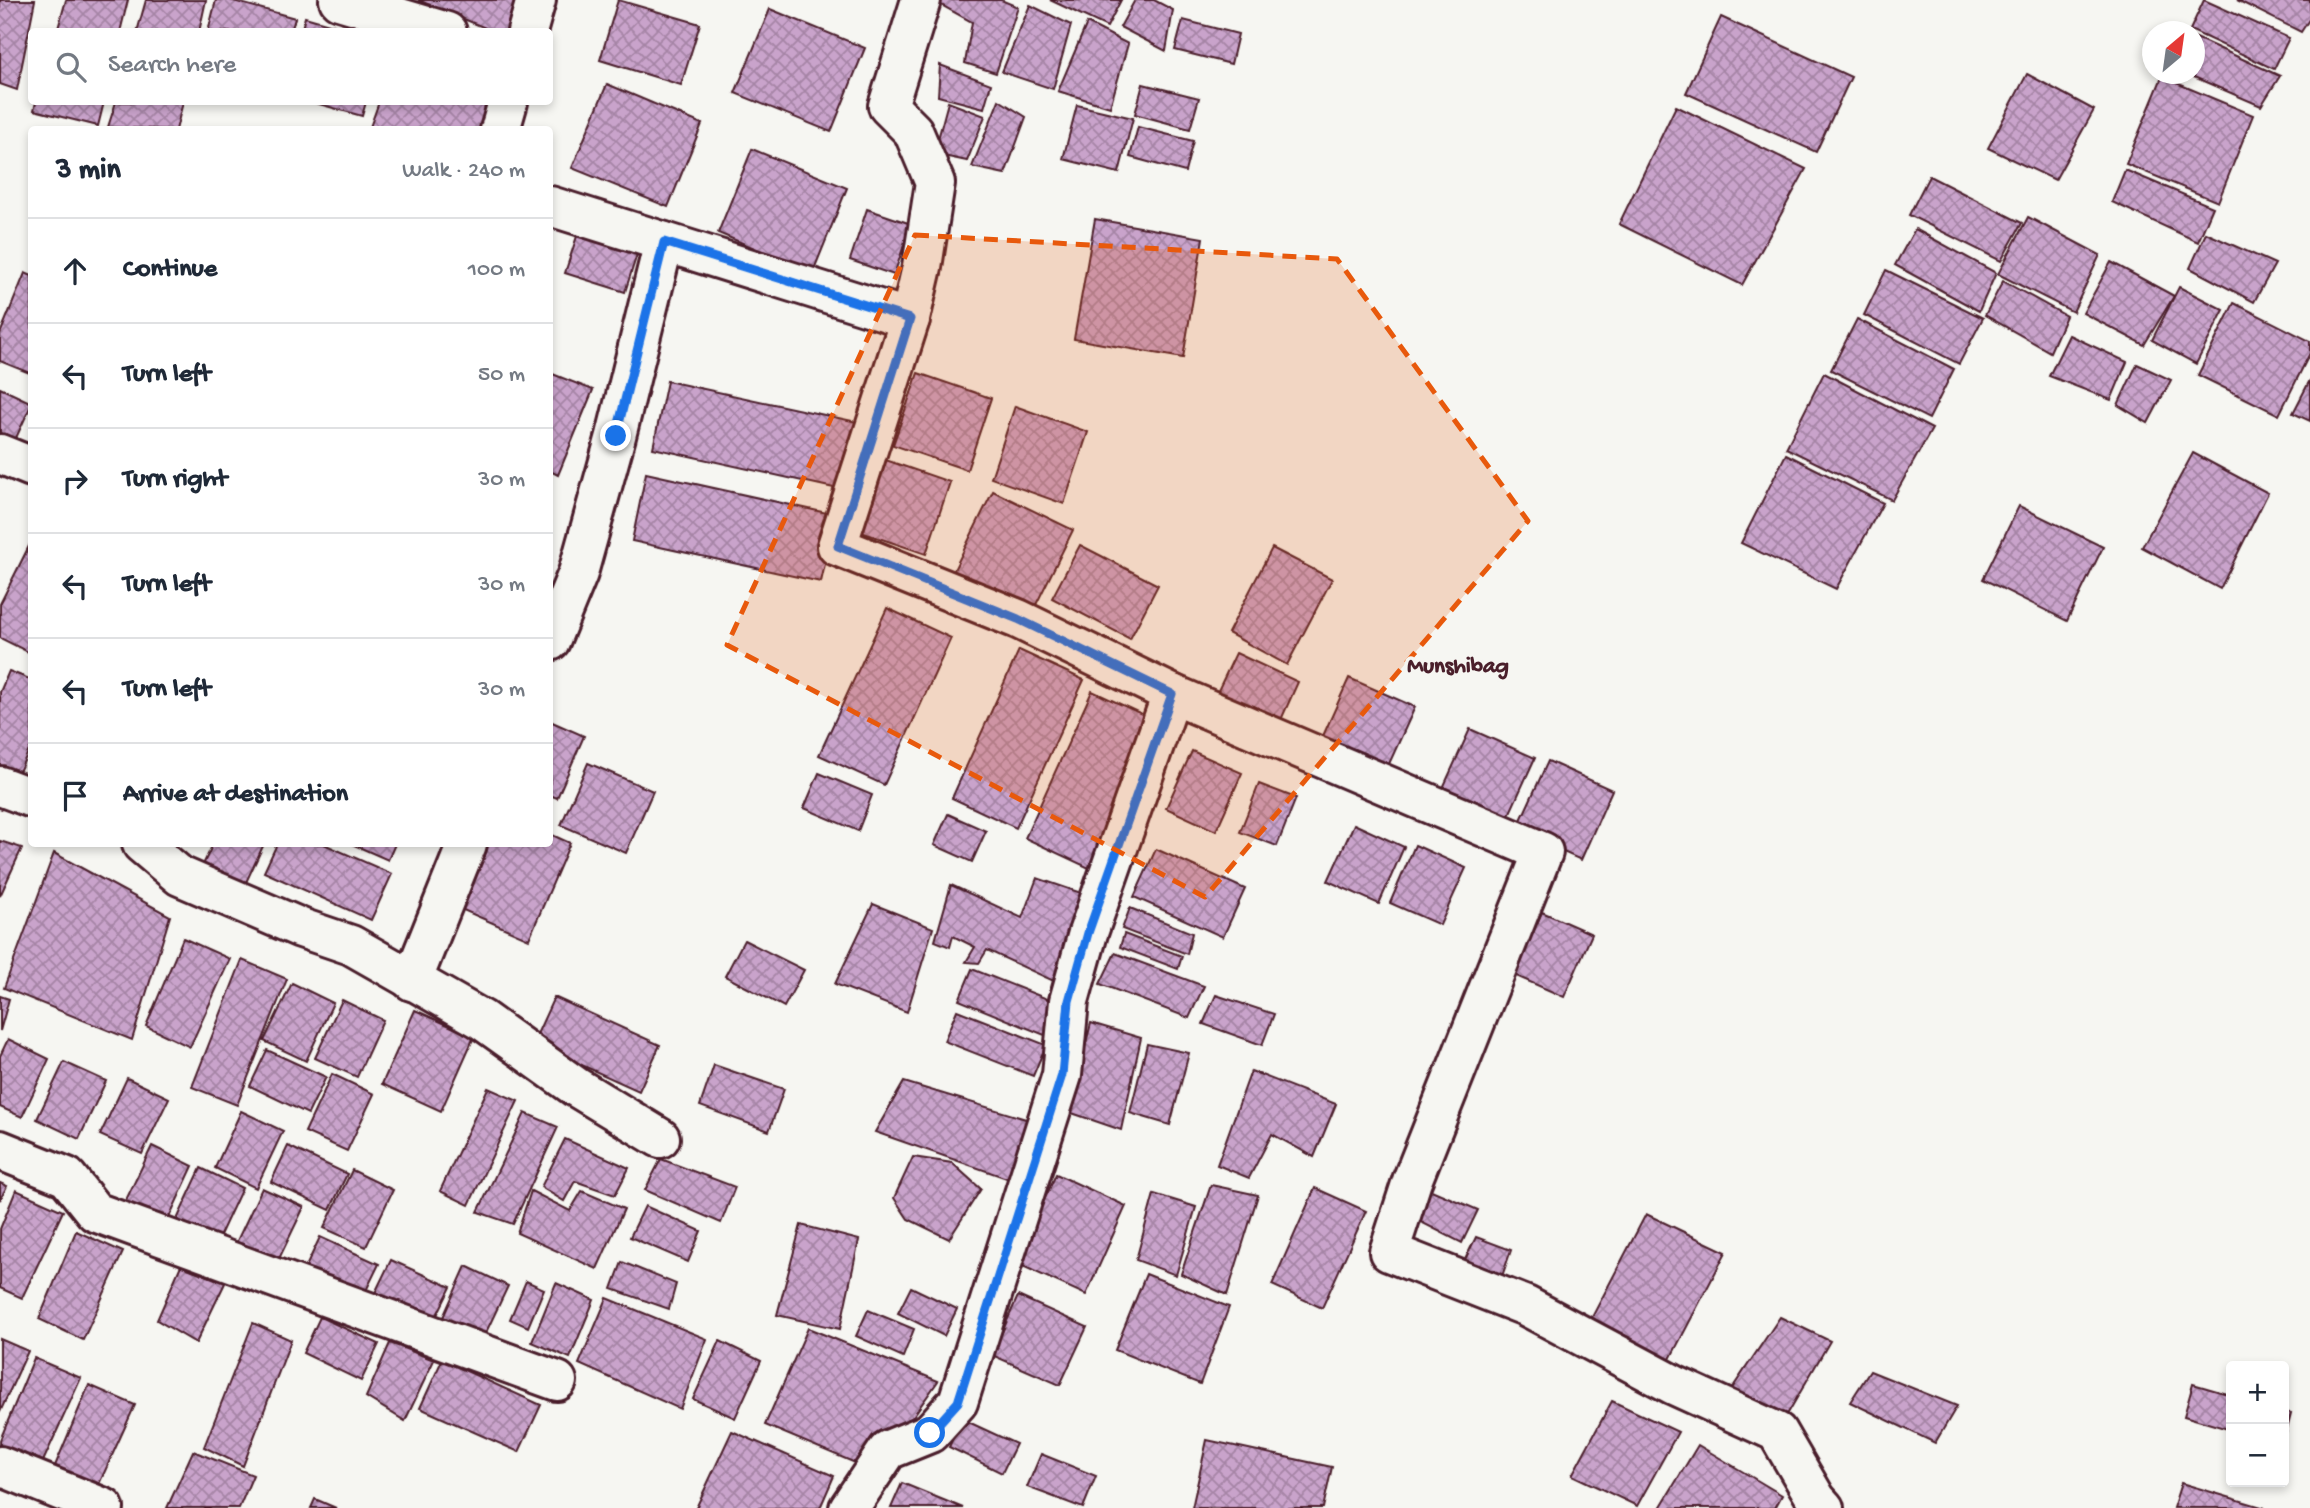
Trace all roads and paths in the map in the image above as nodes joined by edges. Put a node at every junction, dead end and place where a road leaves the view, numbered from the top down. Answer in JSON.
{"nodes":[{"id":1,"x":339,"y":0,"type":"edge"},
{"id":2,"x":536,"y":0,"type":"edge"},
{"id":3,"x":921,"y":0,"type":"edge"},
{"id":4,"x":434,"y":28,"type":"edge"},
{"id":5,"x":528,"y":28,"type":"edge"},
{"id":6,"x":507,"y":105,"type":"edge"},
{"id":7,"x":501,"y":126,"type":"edge"},
{"id":8,"x":553,"y":207,"type":"edge"},
{"id":9,"x":664,"y":242,"type":"junction"},
{"id":10,"x":910,"y":319,"type":"junction"},
{"id":11,"x":0,"y":454,"type":"edge"},
{"id":12,"x":28,"y":465,"type":"edge"},
{"id":13,"x":553,"y":634,"type":"edge"},
{"id":14,"x":1172,"y":694,"type":"junction"},
{"id":15,"x":0,"y":786,"type":"edge"},
{"id":16,"x":28,"y":796,"type":"edge"},
{"id":17,"x":146,"y":847,"type":"edge"},
{"id":18,"x":466,"y":847,"type":"edge"},
{"id":19,"x":412,"y":981,"type":"junction"},
{"id":20,"x":660,"y":1138,"type":"dead end"},
{"id":21,"x":0,"y":1150,"type":"edge"},
{"id":22,"x":557,"y":1381,"type":"dead end"},
{"id":23,"x":0,"y":1466,"type":"edge"},
{"id":24,"x":104,"y":1508,"type":"edge"},
{"id":25,"x":849,"y":1508,"type":"edge"},
{"id":26,"x":1824,"y":1508,"type":"edge"}],
"edges":[{"from":1,"to":4,"type":"street"},
{"from":2,"to":5,"type":"street"},
{"from":3,"to":10,"type":"street"},
{"from":6,"to":7,"type":"street"},
{"from":8,"to":9,"type":"street"},
{"from":9,"to":10,"type":"street"},
{"from":9,"to":13,"type":"street"},
{"from":10,"to":14,"type":"street"},
{"from":11,"to":12,"type":"street"},
{"from":14,"to":25,"type":"street"},
{"from":14,"to":26,"type":"street"},
{"from":15,"to":16,"type":"street"},
{"from":17,"to":19,"type":"street"},
{"from":18,"to":19,"type":"street"},
{"from":19,"to":20,"type":"street"},
{"from":21,"to":22,"type":"street"},
{"from":23,"to":24,"type":"street"}]}
